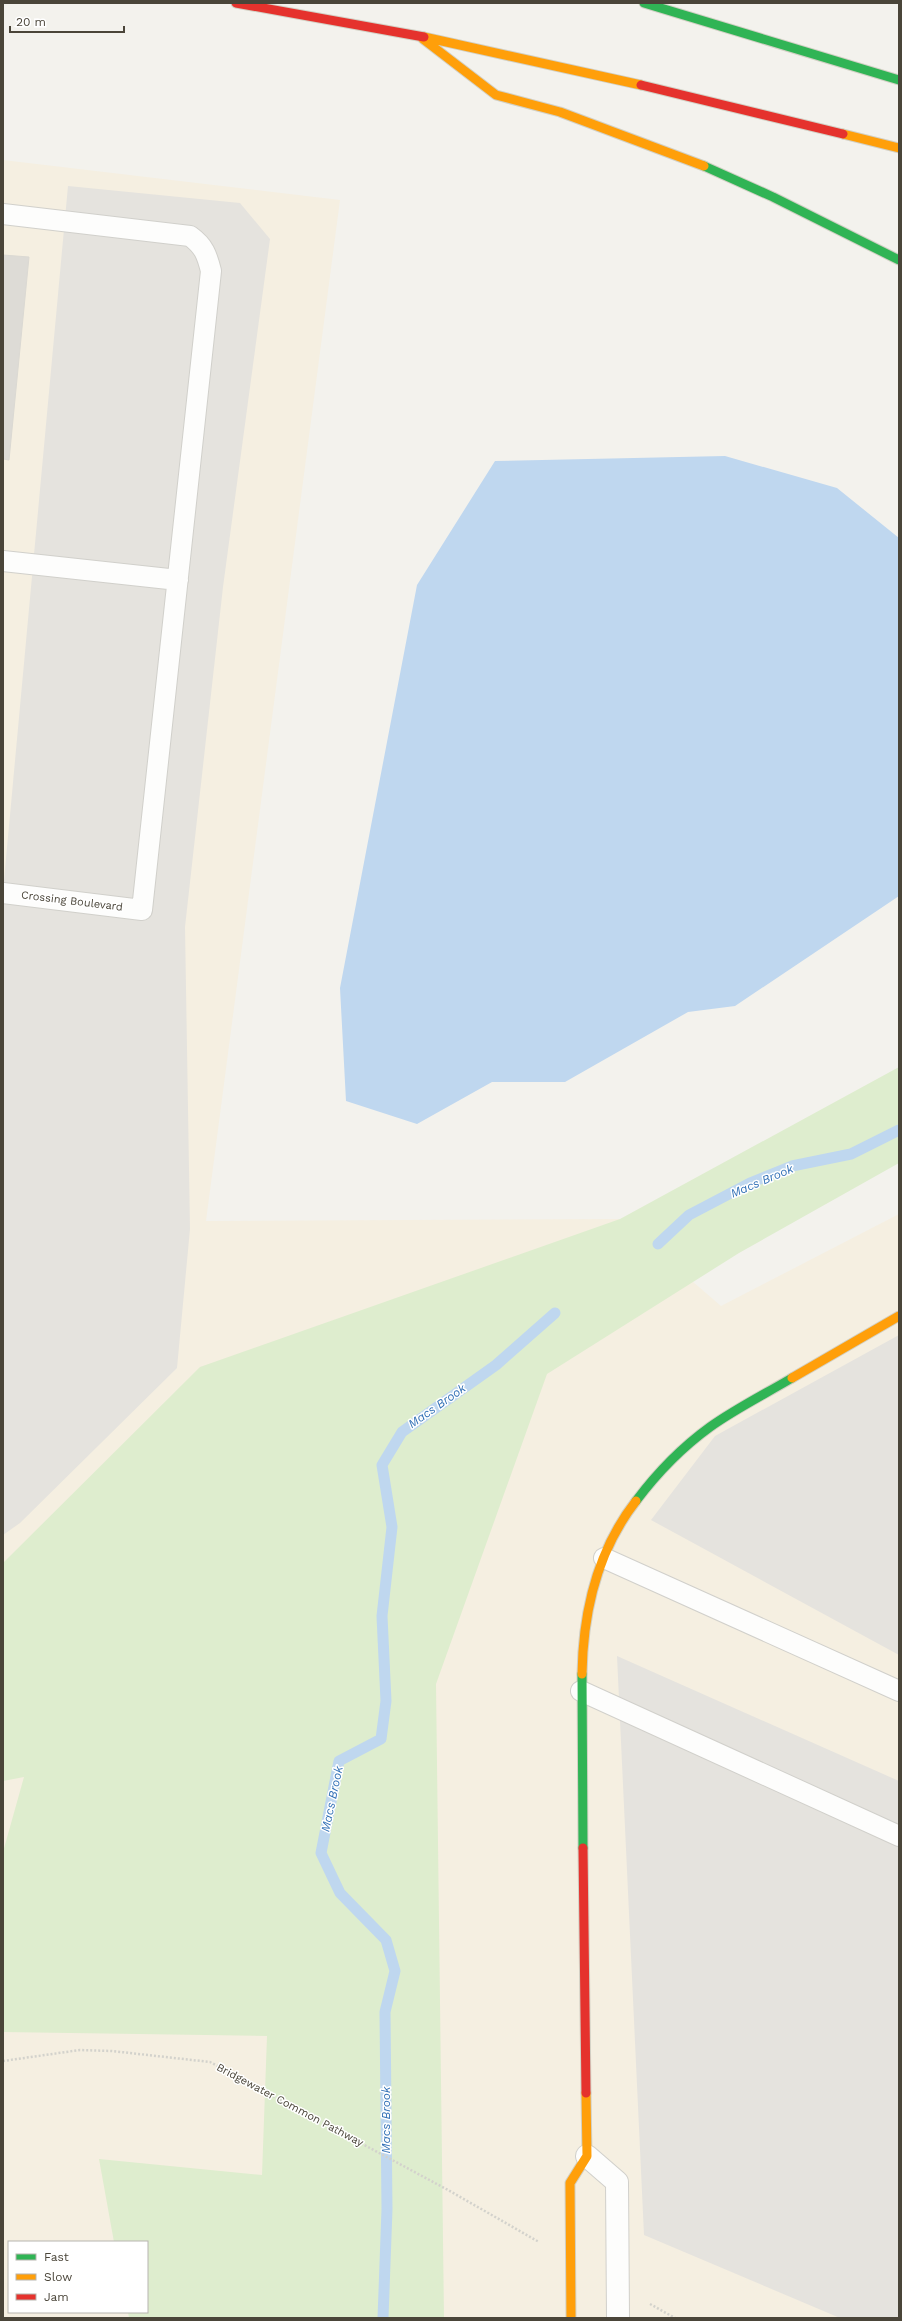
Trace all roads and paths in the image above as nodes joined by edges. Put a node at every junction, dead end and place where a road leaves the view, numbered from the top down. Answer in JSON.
{"nodes":[{"id":1,"x":236,"y":3,"type":"edge"},
{"id":2,"x":644,"y":3,"type":"edge"},
{"id":3,"x":417,"y":35,"type":"junction"},
{"id":4,"x":899,"y":80,"type":"edge"},
{"id":5,"x":899,"y":148,"type":"edge"},
{"id":6,"x":3,"y":214,"type":"edge"},
{"id":7,"x":899,"y":260,"type":"edge"},
{"id":8,"x":3,"y":561,"type":"edge"},
{"id":9,"x":178,"y":580,"type":"junction"},
{"id":10,"x":3,"y":893,"type":"edge"},
{"id":11,"x":899,"y":1316,"type":"edge"},
{"id":12,"x":604,"y":1558,"type":"junction"},
{"id":13,"x":581,"y":1691,"type":"junction"},
{"id":14,"x":899,"y":1692,"type":"edge"},
{"id":15,"x":899,"y":1836,"type":"edge"},
{"id":16,"x":3,"y":2061,"type":"edge"},
{"id":17,"x":588,"y":2156,"type":"junction"},
{"id":18,"x":448,"y":2190,"type":"dead end"},
{"id":19,"x":571,"y":2318,"type":"edge"},
{"id":20,"x":618,"y":2318,"type":"edge"}],
"edges":[{"from":1,"to":3,"type":"main road"},
{"from":2,"to":4,"type":"main road"},
{"from":3,"to":5,"type":"main road"},
{"from":3,"to":7,"type":"main road"},
{"from":6,"to":9,"type":"lane"},
{"from":8,"to":9,"type":"lane"},
{"from":9,"to":10,"type":"lane","name":"Crossing Boulevard"},
{"from":11,"to":12,"type":"main road"},
{"from":12,"to":13,"type":"main road"},
{"from":12,"to":14,"type":"lane"},
{"from":13,"to":15,"type":"lane"},
{"from":13,"to":17,"type":"main road"},
{"from":16,"to":18,"type":"path","name":"Bridgewater Common Pathway"},
{"from":17,"to":19,"type":"main road"},
{"from":17,"to":20,"type":"street"}]}
